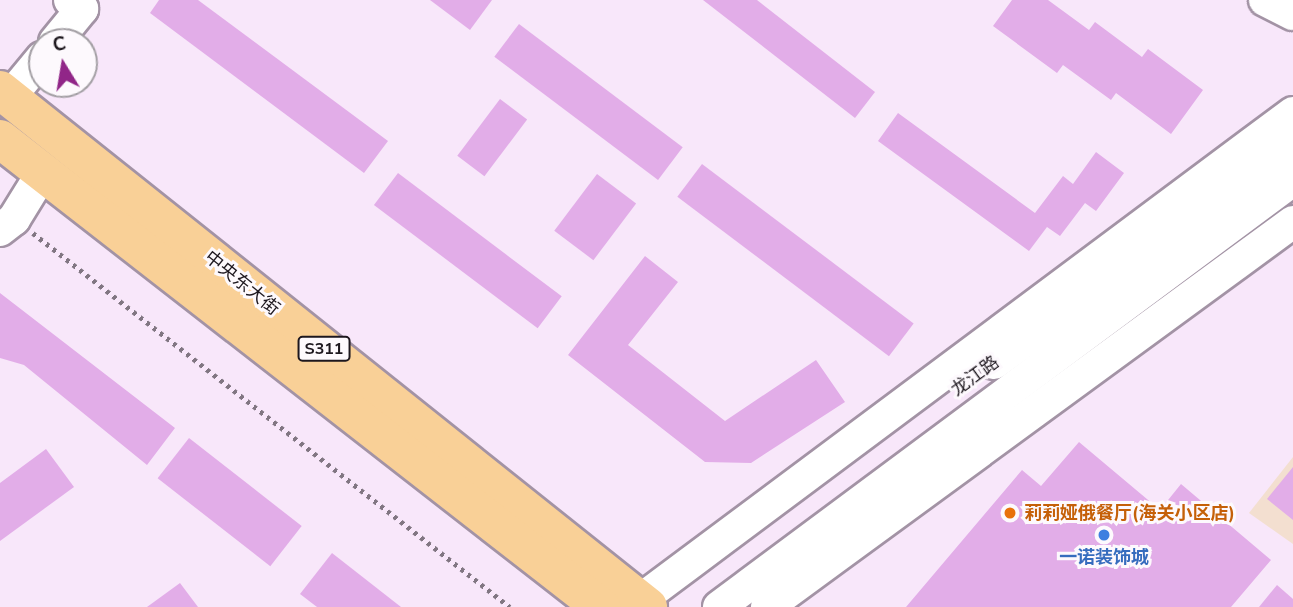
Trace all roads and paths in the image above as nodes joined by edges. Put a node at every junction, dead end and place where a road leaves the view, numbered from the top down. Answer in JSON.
{"nodes":[{"id":1,"x":70,"y":0,"type":"edge"},
{"id":2,"x":1265,"y":0,"type":"edge"},
{"id":3,"x":1293,"y":14,"type":"edge"},
{"id":4,"x":66,"y":28,"type":"edge"},
{"id":5,"x":28,"y":72,"type":"edge"},
{"id":6,"x":5,"y":94,"type":"edge"},
{"id":7,"x":1293,"y":113,"type":"edge"},
{"id":8,"x":0,"y":139,"type":"edge"},
{"id":9,"x":1293,"y":146,"type":"edge"},
{"id":10,"x":43,"y":172,"type":"junction"},
{"id":11,"x":1293,"y":180,"type":"edge"},
{"id":12,"x":1293,"y":222,"type":"edge"},
{"id":13,"x":15,"y":230,"type":"edge"},
{"id":14,"x":644,"y":606,"type":"edge"},
{"id":15,"x":510,"y":607,"type":"edge"},
{"id":16,"x":601,"y":607,"type":"edge"},
{"id":17,"x":719,"y":607,"type":"edge"},
{"id":18,"x":767,"y":607,"type":"edge"}],
"edges":[{"from":1,"to":4,"type":"street"},
{"from":2,"to":3,"type":"street"},
{"from":5,"to":6,"type":"street"},
{"from":6,"to":14,"type":"main road","name":"中央东大街","number":"S311"},
{"from":7,"to":14,"type":"street"},
{"from":8,"to":10,"type":"main road"},
{"from":9,"to":14,"type":"street","name":"龙江路"},
{"from":10,"to":13,"type":"street"},
{"from":10,"to":16,"type":"main road"},
{"from":11,"to":17,"type":"street","name":"龙江路"},
{"from":12,"to":18,"type":"street"},
{"from":13,"to":15,"type":"path"}]}
